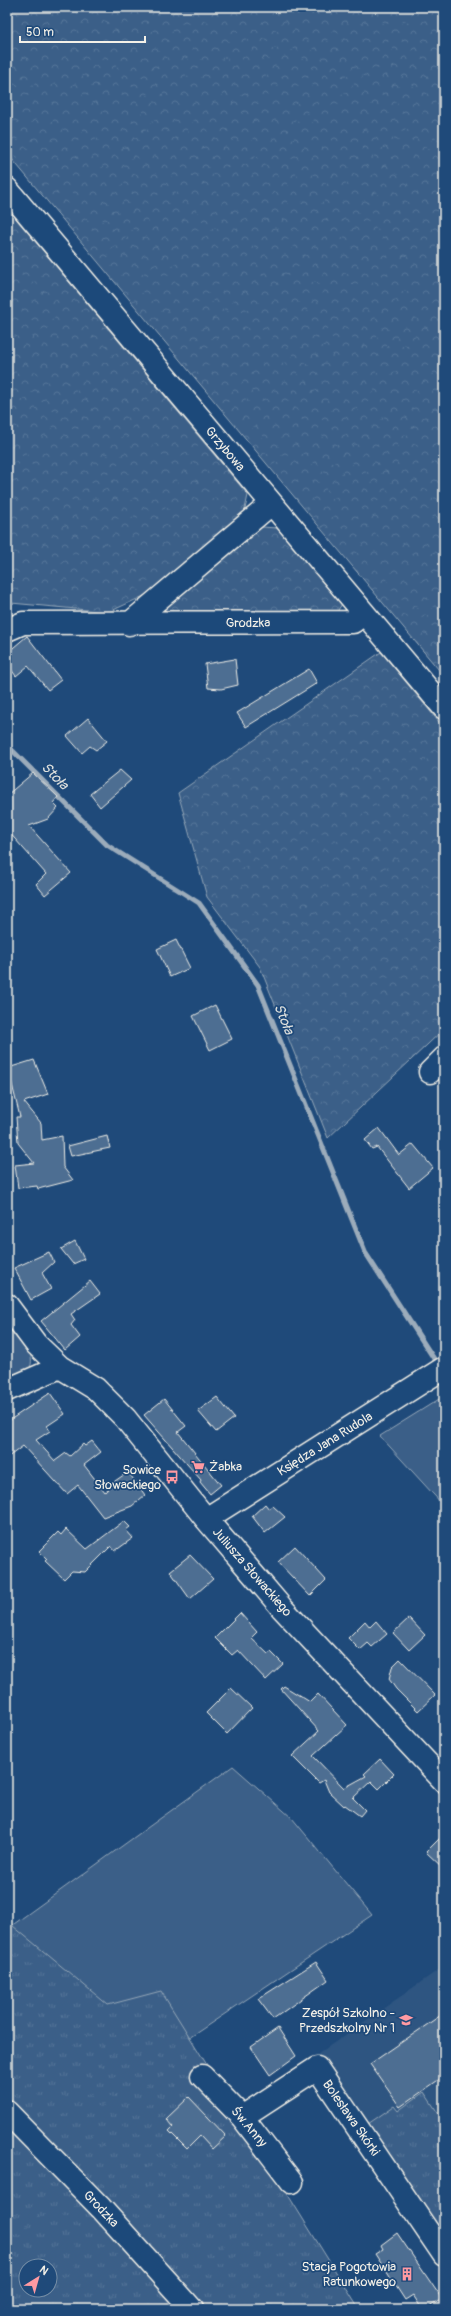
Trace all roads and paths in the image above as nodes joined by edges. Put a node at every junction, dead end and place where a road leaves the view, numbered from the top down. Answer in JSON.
{"nodes":[{"id":1,"x":7,"y":190,"type":"edge"},
{"id":2,"x":271,"y":504,"type":"junction"},
{"id":3,"x":364,"y":613,"type":"junction"},
{"id":4,"x":129,"y":624,"type":"junction"},
{"id":5,"x":7,"y":630,"type":"edge"},
{"id":6,"x":444,"y":708,"type":"edge"},
{"id":7,"x":7,"y":1305,"type":"edge"},
{"id":8,"x":60,"y":1367,"type":"junction"},
{"id":9,"x":438,"y":1372,"type":"edge"},
{"id":10,"x":7,"y":1390,"type":"edge"},
{"id":11,"x":206,"y":1519,"type":"junction"},
{"id":12,"x":444,"y":1781,"type":"edge"},
{"id":13,"x":202,"y":2076,"type":"dead end"},
{"id":14,"x":7,"y":2112,"type":"edge"},
{"id":15,"x":242,"y":2117,"type":"junction"},
{"id":16,"x":292,"y":2182,"type":"dead end"},
{"id":17,"x":441,"y":2244,"type":"edge"},
{"id":18,"x":192,"y":2309,"type":"edge"}],
"edges":[{"from":1,"to":2,"type":"street","name":"Grzybowa"},
{"from":2,"to":3,"type":"street","name":"Grzybowa"},
{"from":2,"to":4,"type":"street"},
{"from":3,"to":4,"type":"street","name":"Grodzka"},
{"from":3,"to":6,"type":"street","name":"Grzybowa"},
{"from":4,"to":5,"type":"street","name":"Grodzka"},
{"from":7,"to":8,"type":"street","name":"Juliusza Słowackiego"},
{"from":8,"to":10,"type":"street"},
{"from":8,"to":11,"type":"street","name":"Juliusza Słowackiego"},
{"from":9,"to":11,"type":"street","name":"Księdza Jana Rudola"},
{"from":11,"to":12,"type":"street","name":"Juliusza Słowackiego"},
{"from":13,"to":15,"type":"street","name":"Św.Anny"},
{"from":14,"to":18,"type":"street","name":"Grodzka"},
{"from":15,"to":16,"type":"street","name":"Św.Anny"},
{"from":15,"to":17,"type":"street","name":"Bolesława Skórki"}]}
